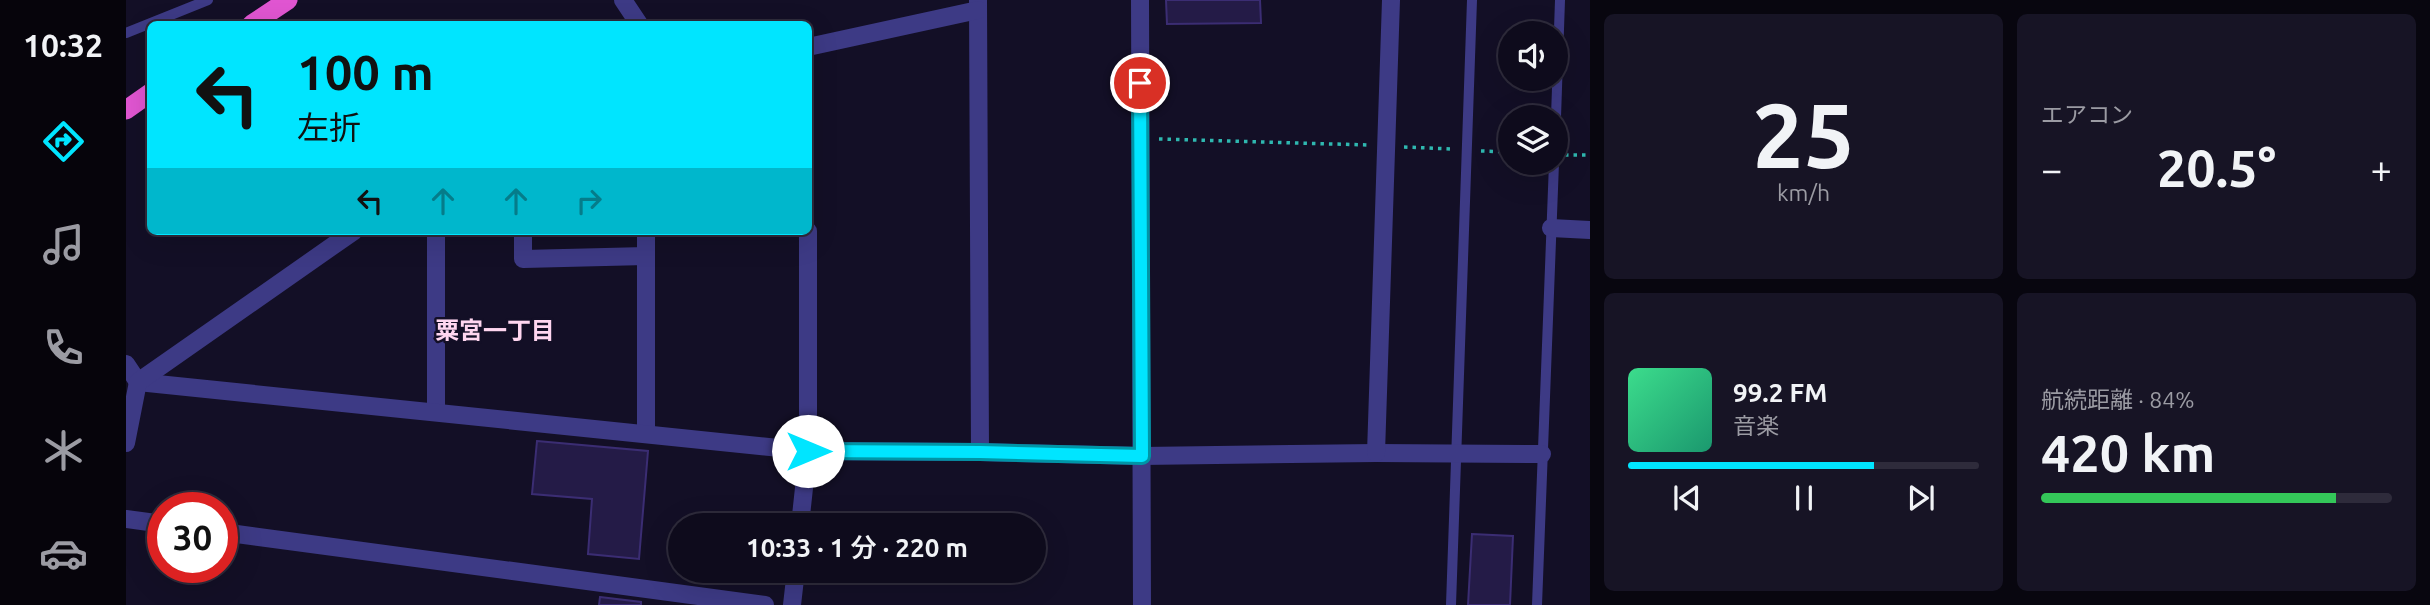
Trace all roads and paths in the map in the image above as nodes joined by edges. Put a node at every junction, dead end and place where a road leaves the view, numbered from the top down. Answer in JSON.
{"nodes":[{"id":1,"x":208,"y":0,"type":"edge"},
{"id":2,"x":288,"y":0,"type":"edge"},
{"id":3,"x":624,"y":0,"type":"edge"},
{"id":4,"x":1140,"y":0,"type":"edge"},
{"id":5,"x":1391,"y":0,"type":"edge"},
{"id":6,"x":1472,"y":0,"type":"edge"},
{"id":7,"x":1560,"y":0,"type":"edge"},
{"id":8,"x":978,"y":5,"type":"edge"},
{"id":9,"x":156,"y":21,"type":"edge"},
{"id":10,"x":256,"y":21,"type":"edge"},
{"id":11,"x":637,"y":21,"type":"edge"},
{"id":12,"x":147,"y":25,"type":"edge"},
{"id":13,"x":126,"y":33,"type":"edge"},
{"id":14,"x":812,"y":46,"type":"edge"},
{"id":15,"x":147,"y":95,"type":"edge"},
{"id":16,"x":1556,"y":105,"type":"edge"},
{"id":17,"x":126,"y":110,"type":"edge"},
{"id":18,"x":1139,"y":138,"type":"junction"},
{"id":19,"x":1387,"y":146,"type":"junction"},
{"id":20,"x":1467,"y":150,"type":"junction"},
{"id":21,"x":1498,"y":151,"type":"edge"},
{"id":22,"x":1568,"y":154,"type":"edge"},
{"id":23,"x":1590,"y":155,"type":"edge"},
{"id":24,"x":1553,"y":175,"type":"edge"},
{"id":25,"x":1551,"y":228,"type":"junction"},
{"id":26,"x":1590,"y":230,"type":"edge"},
{"id":27,"x":348,"y":235,"type":"edge"},
{"id":28,"x":436,"y":235,"type":"edge"},
{"id":29,"x":523,"y":235,"type":"edge"},
{"id":30,"x":646,"y":235,"type":"edge"},
{"id":31,"x":808,"y":235,"type":"edge"},
{"id":32,"x":646,"y":256,"type":"junction"},
{"id":33,"x":126,"y":364,"type":"edge"},
{"id":34,"x":138,"y":382,"type":"junction"},
{"id":35,"x":436,"y":411,"type":"junction"},
{"id":36,"x":646,"y":433,"type":"junction"},
{"id":37,"x":126,"y":443,"type":"edge"},
{"id":38,"x":808,"y":451,"type":"junction"},
{"id":39,"x":980,"y":452,"type":"junction"},
{"id":40,"x":1376,"y":453,"type":"junction"},
{"id":41,"x":1455,"y":453,"type":"junction"},
{"id":42,"x":1542,"y":454,"type":"junction"},
{"id":43,"x":1142,"y":456,"type":"junction"},
{"id":44,"x":801,"y":513,"type":"edge"},
{"id":45,"x":126,"y":519,"type":"edge"},
{"id":46,"x":147,"y":522,"type":"edge"},
{"id":47,"x":238,"y":534,"type":"edge"},
{"id":48,"x":795,"y":583,"type":"edge"},
{"id":49,"x":765,"y":605,"type":"edge"},
{"id":50,"x":792,"y":605,"type":"edge"},
{"id":51,"x":1142,"y":605,"type":"edge"},
{"id":52,"x":1451,"y":605,"type":"edge"},
{"id":53,"x":1536,"y":605,"type":"edge"}],
"edges":[{"from":1,"to":9,"type":"lane"},
{"from":2,"to":10,"type":"highway"},
{"from":3,"to":11,"type":"street"},
{"from":4,"to":18,"type":"street"},
{"from":5,"to":19,"type":"street"},
{"from":6,"to":20,"type":"lane"},
{"from":7,"to":16,"type":"lane"},
{"from":8,"to":14,"type":"street"},
{"from":8,"to":39,"type":"street"},
{"from":12,"to":13,"type":"lane"},
{"from":15,"to":17,"type":"highway"},
{"from":18,"to":19,"type":"path"},
{"from":18,"to":43,"type":"street"},
{"from":19,"to":20,"type":"path"},
{"from":19,"to":40,"type":"street"},
{"from":20,"to":21,"type":"path"},
{"from":20,"to":41,"type":"lane"},
{"from":22,"to":23,"type":"path"},
{"from":24,"to":25,"type":"lane"},
{"from":25,"to":26,"type":"street"},
{"from":25,"to":42,"type":"lane"},
{"from":27,"to":34,"type":"street"},
{"from":28,"to":35,"type":"street"},
{"from":29,"to":32,"type":"street"},
{"from":30,"to":32,"type":"street"},
{"from":31,"to":38,"type":"street"},
{"from":32,"to":36,"type":"street"},
{"from":33,"to":34,"type":"street"},
{"from":34,"to":35,"type":"street"},
{"from":34,"to":37,"type":"street"},
{"from":35,"to":36,"type":"street"},
{"from":36,"to":38,"type":"street"},
{"from":38,"to":39,"type":"street"},
{"from":38,"to":44,"type":"street"},
{"from":39,"to":43,"type":"street"},
{"from":40,"to":41,"type":"street"},
{"from":40,"to":43,"type":"street"},
{"from":41,"to":42,"type":"street"},
{"from":41,"to":52,"type":"lane"},
{"from":42,"to":53,"type":"lane"},
{"from":43,"to":51,"type":"street"},
{"from":45,"to":46,"type":"street"},
{"from":47,"to":49,"type":"street"},
{"from":48,"to":50,"type":"street"}]}
